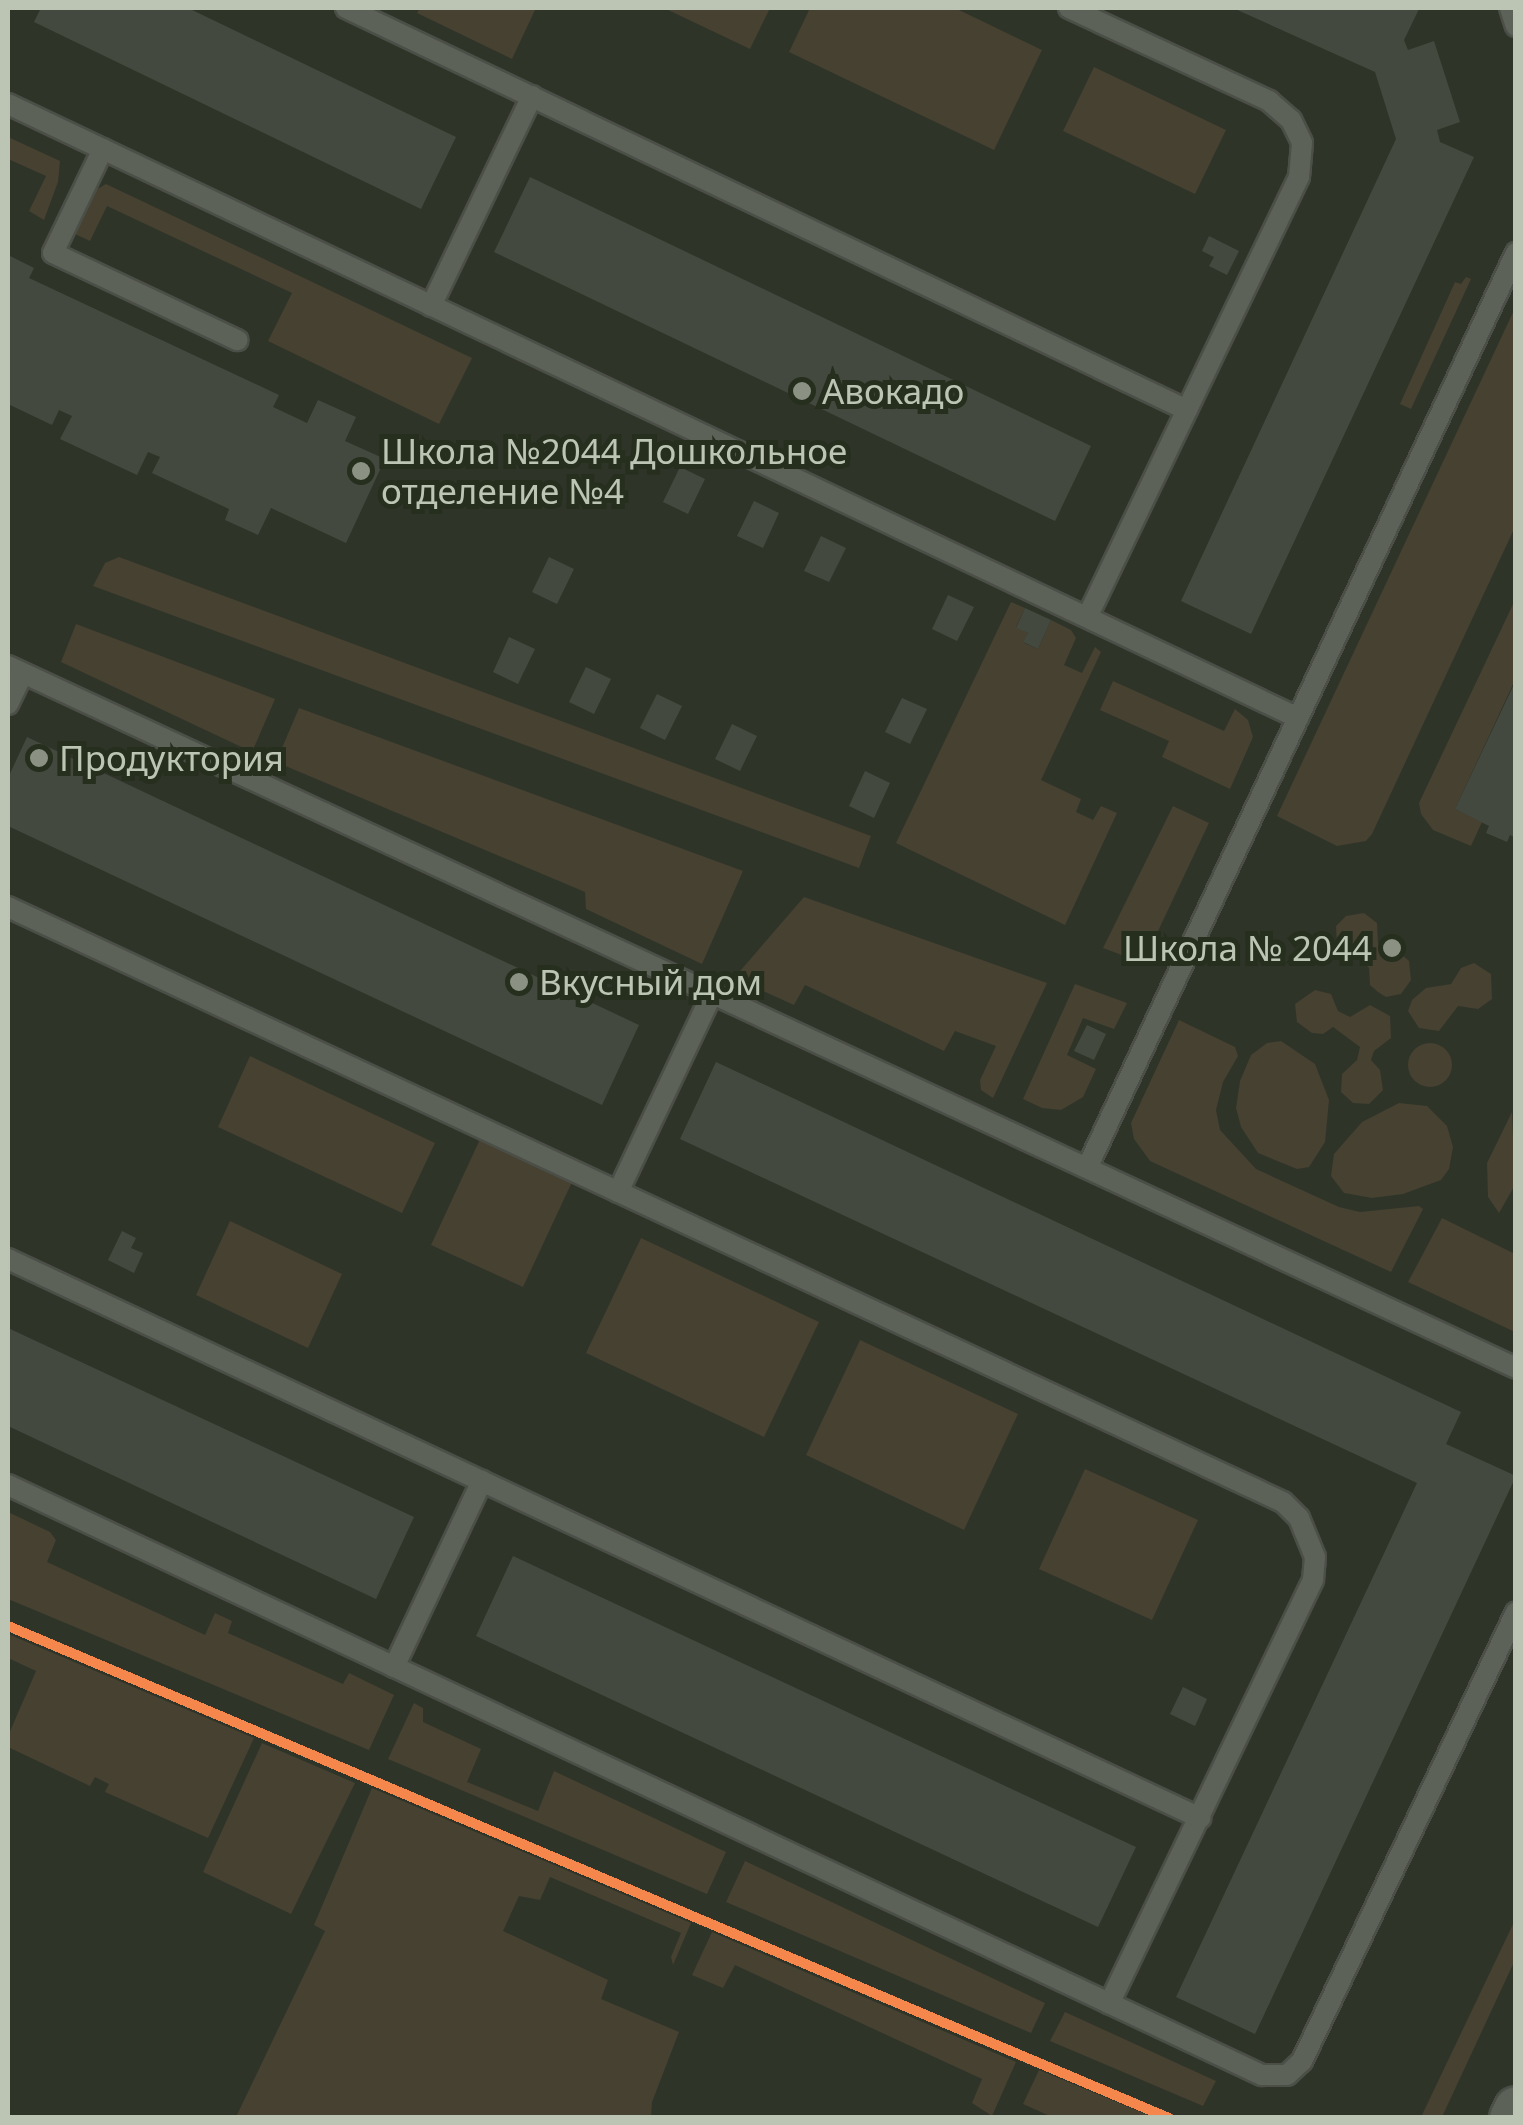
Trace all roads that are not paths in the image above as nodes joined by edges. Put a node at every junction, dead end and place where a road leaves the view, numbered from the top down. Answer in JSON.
{"nodes":[{"id":1,"x":346,"y":8,"type":"edge"},
{"id":2,"x":1071,"y":8,"type":"edge"},
{"id":3,"x":1510,"y":8,"type":"edge"},
{"id":4,"x":1516,"y":26,"type":"edge"},
{"id":5,"x":532,"y":96,"type":"junction"},
{"id":6,"x":8,"y":104,"type":"edge"},
{"id":7,"x":102,"y":149,"type":"junction"},
{"id":8,"x":1516,"y":254,"type":"edge"},
{"id":9,"x":431,"y":306,"type":"junction"},
{"id":10,"x":237,"y":340,"type":"dead end"},
{"id":11,"x":1187,"y":410,"type":"junction"},
{"id":12,"x":1087,"y":617,"type":"junction"},
{"id":13,"x":15,"y":669,"type":"edge"},
{"id":14,"x":8,"y":704,"type":"edge"},
{"id":15,"x":1298,"y":718,"type":"junction"},
{"id":16,"x":8,"y":907,"type":"edge"},
{"id":17,"x":712,"y":994,"type":"junction"},
{"id":18,"x":1087,"y":1168,"type":"junction"},
{"id":19,"x":618,"y":1192,"type":"junction"},
{"id":20,"x":8,"y":1259,"type":"edge"},
{"id":21,"x":1516,"y":1368,"type":"edge"},
{"id":22,"x":482,"y":1481,"type":"junction"},
{"id":23,"x":8,"y":1484,"type":"edge"},
{"id":24,"x":1516,"y":1612,"type":"edge"},
{"id":25,"x":394,"y":1667,"type":"junction"},
{"id":26,"x":1200,"y":1818,"type":"junction"},
{"id":27,"x":1108,"y":2002,"type":"junction"},
{"id":28,"x":1516,"y":2108,"type":"edge"},
{"id":29,"x":1511,"y":2118,"type":"edge"}],
"edges":[{"from":1,"to":5,"type":"lane"},
{"from":2,"to":11,"type":"lane"},
{"from":3,"to":4,"type":"lane"},
{"from":5,"to":9,"type":"lane"},
{"from":5,"to":11,"type":"lane"},
{"from":6,"to":7,"type":"lane"},
{"from":7,"to":9,"type":"lane"},
{"from":7,"to":10,"type":"lane"},
{"from":8,"to":15,"type":"lane"},
{"from":9,"to":12,"type":"lane"},
{"from":11,"to":12,"type":"lane"},
{"from":12,"to":15,"type":"lane"},
{"from":13,"to":14,"type":"lane"},
{"from":13,"to":17,"type":"lane"},
{"from":15,"to":18,"type":"lane"},
{"from":16,"to":19,"type":"lane"},
{"from":17,"to":18,"type":"lane"},
{"from":17,"to":19,"type":"lane"},
{"from":18,"to":21,"type":"lane"},
{"from":19,"to":26,"type":"lane"},
{"from":20,"to":22,"type":"lane"},
{"from":22,"to":25,"type":"lane"},
{"from":22,"to":26,"type":"lane"},
{"from":23,"to":25,"type":"lane"},
{"from":24,"to":27,"type":"lane"},
{"from":25,"to":27,"type":"lane"},
{"from":26,"to":27,"type":"lane"},
{"from":28,"to":29,"type":"street"}]}
